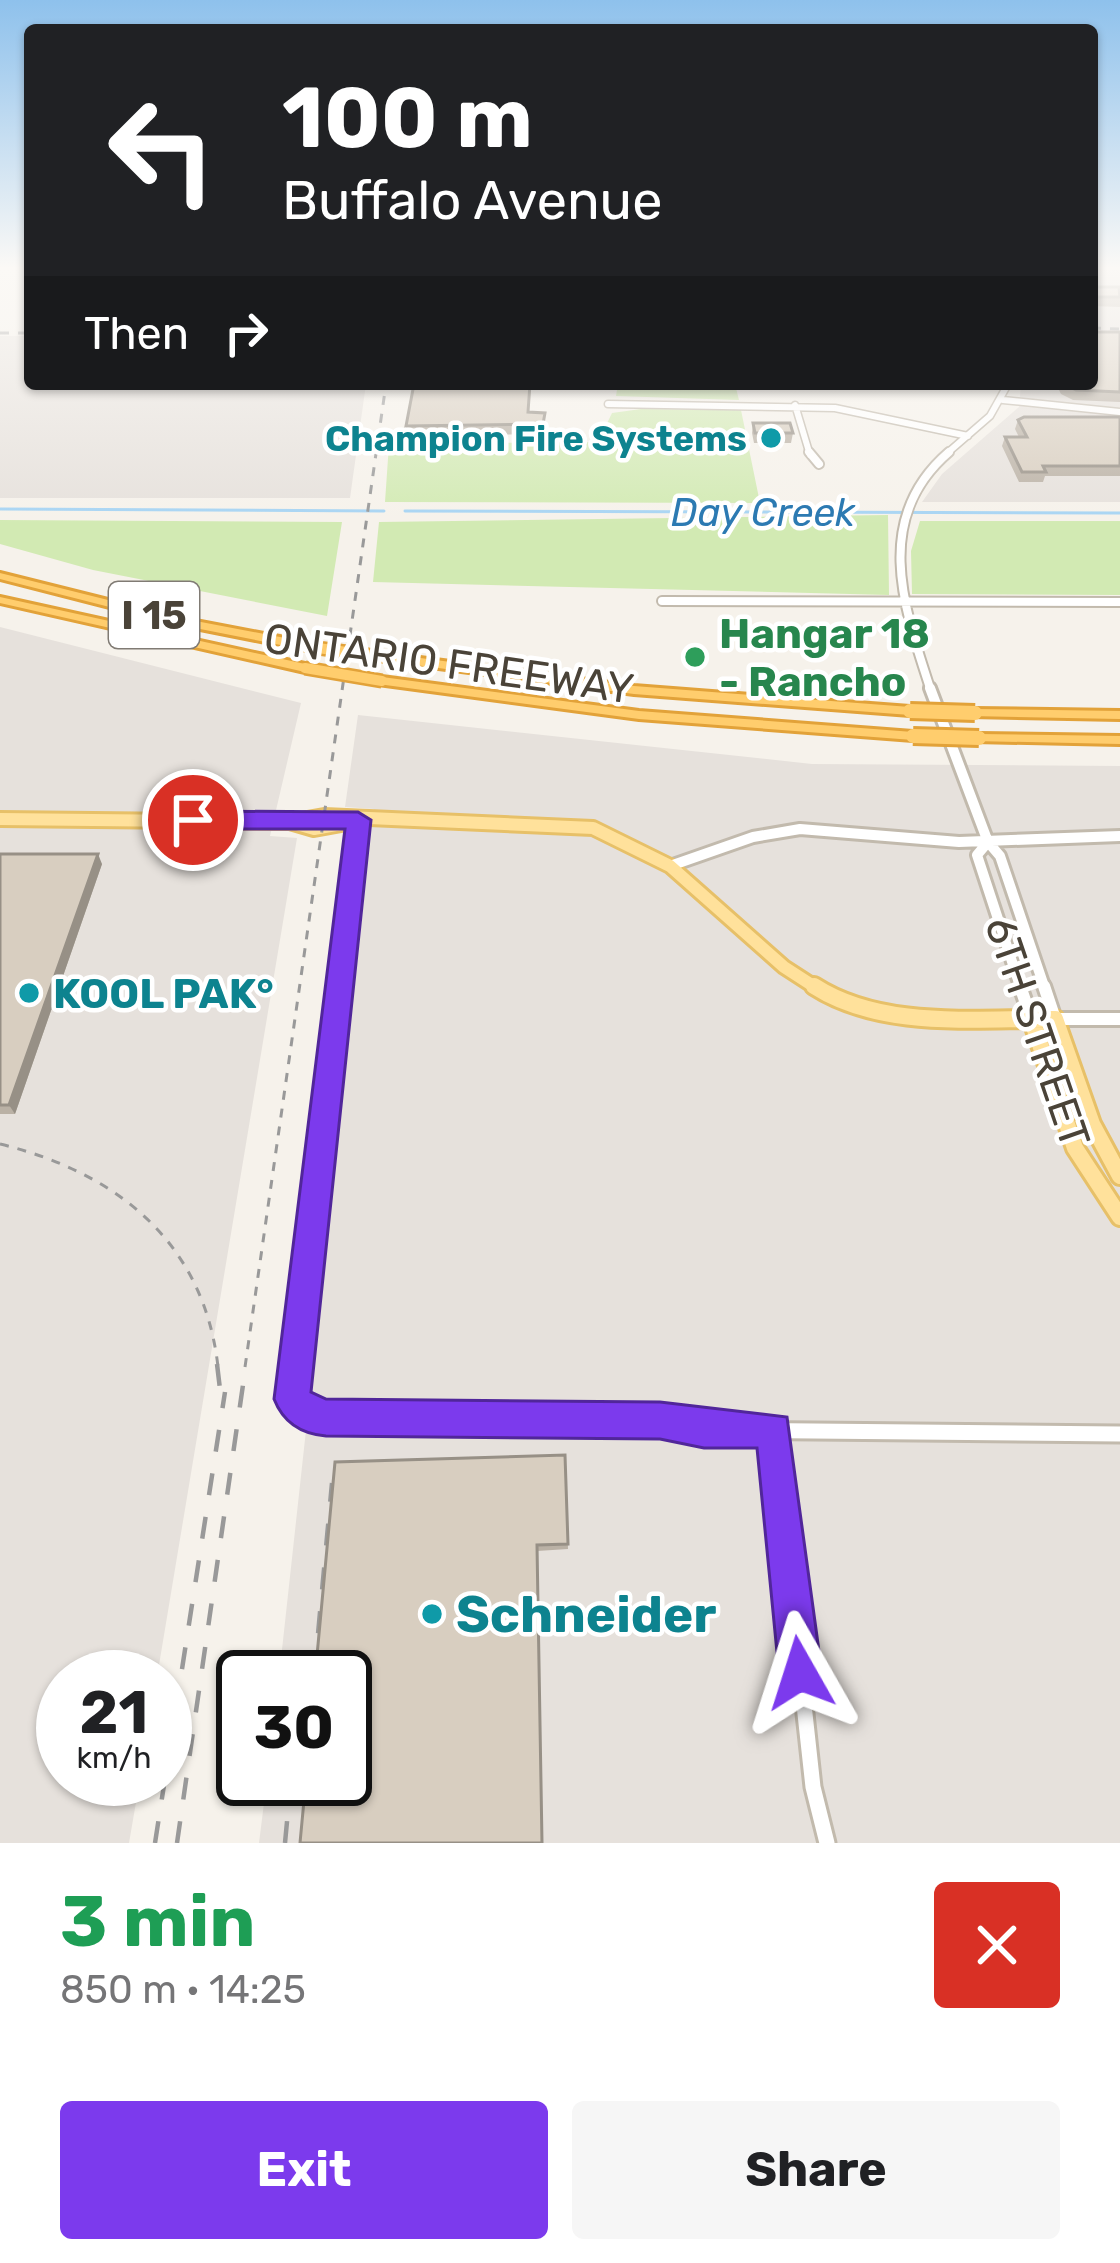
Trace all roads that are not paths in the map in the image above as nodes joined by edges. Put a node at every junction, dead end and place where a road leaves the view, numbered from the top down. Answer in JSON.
{"nodes":[{"id":1,"x":1006,"y":390,"type":"edge"},
{"id":2,"x":1003,"y":400,"type":"junction"},
{"id":3,"x":608,"y":404,"type":"dead end"},
{"id":4,"x":795,"y":404,"type":"junction"},
{"id":5,"x":1120,"y":412,"type":"edge"},
{"id":6,"x":968,"y":436,"type":"junction"},
{"id":7,"x":820,"y":464,"type":"dead end"},
{"id":8,"x":0,"y":576,"type":"edge"},
{"id":9,"x":0,"y":600,"type":"edge"},
{"id":10,"x":662,"y":601,"type":"dead end"},
{"id":11,"x":903,"y":601,"type":"junction"},
{"id":12,"x":1120,"y":602,"type":"edge"},
{"id":13,"x":1120,"y":715,"type":"edge"},
{"id":14,"x":1120,"y":740,"type":"edge"},
{"id":15,"x":0,"y":819,"type":"edge"},
{"id":16,"x":358,"y":820,"type":"junction"},
{"id":17,"x":1120,"y":836,"type":"edge"},
{"id":18,"x":988,"y":842,"type":"junction"},
{"id":19,"x":670,"y":866,"type":"junction"},
{"id":20,"x":1031,"y":1018,"type":"junction"},
{"id":21,"x":1055,"y":1019,"type":"junction"},
{"id":22,"x":1120,"y":1019,"type":"edge"},
{"id":23,"x":1120,"y":1176,"type":"edge"},
{"id":24,"x":1120,"y":1216,"type":"edge"},
{"id":25,"x":774,"y":1430,"type":"junction"},
{"id":26,"x":1120,"y":1434,"type":"edge"},
{"id":27,"x":827,"y":1843,"type":"edge"}],
"edges":[{"from":1,"to":2,"type":"street","name":"6TH STREET"},
{"from":2,"to":5,"type":"street"},
{"from":2,"to":6,"type":"street","name":"6TH STREET"},
{"from":3,"to":4,"type":"street"},
{"from":4,"to":6,"type":"street"},
{"from":4,"to":7,"type":"street"},
{"from":6,"to":11,"type":"street","name":"6TH STREET"},
{"from":8,"to":13,"type":"highway","name":"ONTARIO FREEWAY","number":"I 15","bridge":true},
{"from":9,"to":14,"type":"highway","name":"ONTARIO FREEWAY","number":"I 15","bridge":true},
{"from":10,"to":11,"type":"street"},
{"from":11,"to":12,"type":"street"},
{"from":11,"to":18,"type":"street","name":"6TH STREET"},
{"from":15,"to":16,"type":"main road"},
{"from":16,"to":19,"type":"main road"},
{"from":16,"to":25,"type":"street"},
{"from":17,"to":18,"type":"street"},
{"from":18,"to":19,"type":"street"},
{"from":18,"to":20,"type":"street","name":"6TH STREET"},
{"from":18,"to":21,"type":"street","name":"6TH STREET"},
{"from":19,"to":20,"type":"main road"},
{"from":20,"to":21,"type":"main road"},
{"from":20,"to":24,"type":"main road","name":"6TH STREET"},
{"from":21,"to":22,"type":"street"},
{"from":21,"to":23,"type":"main road","name":"6TH STREET"},
{"from":25,"to":26,"type":"street"},
{"from":25,"to":27,"type":"street"}]}
